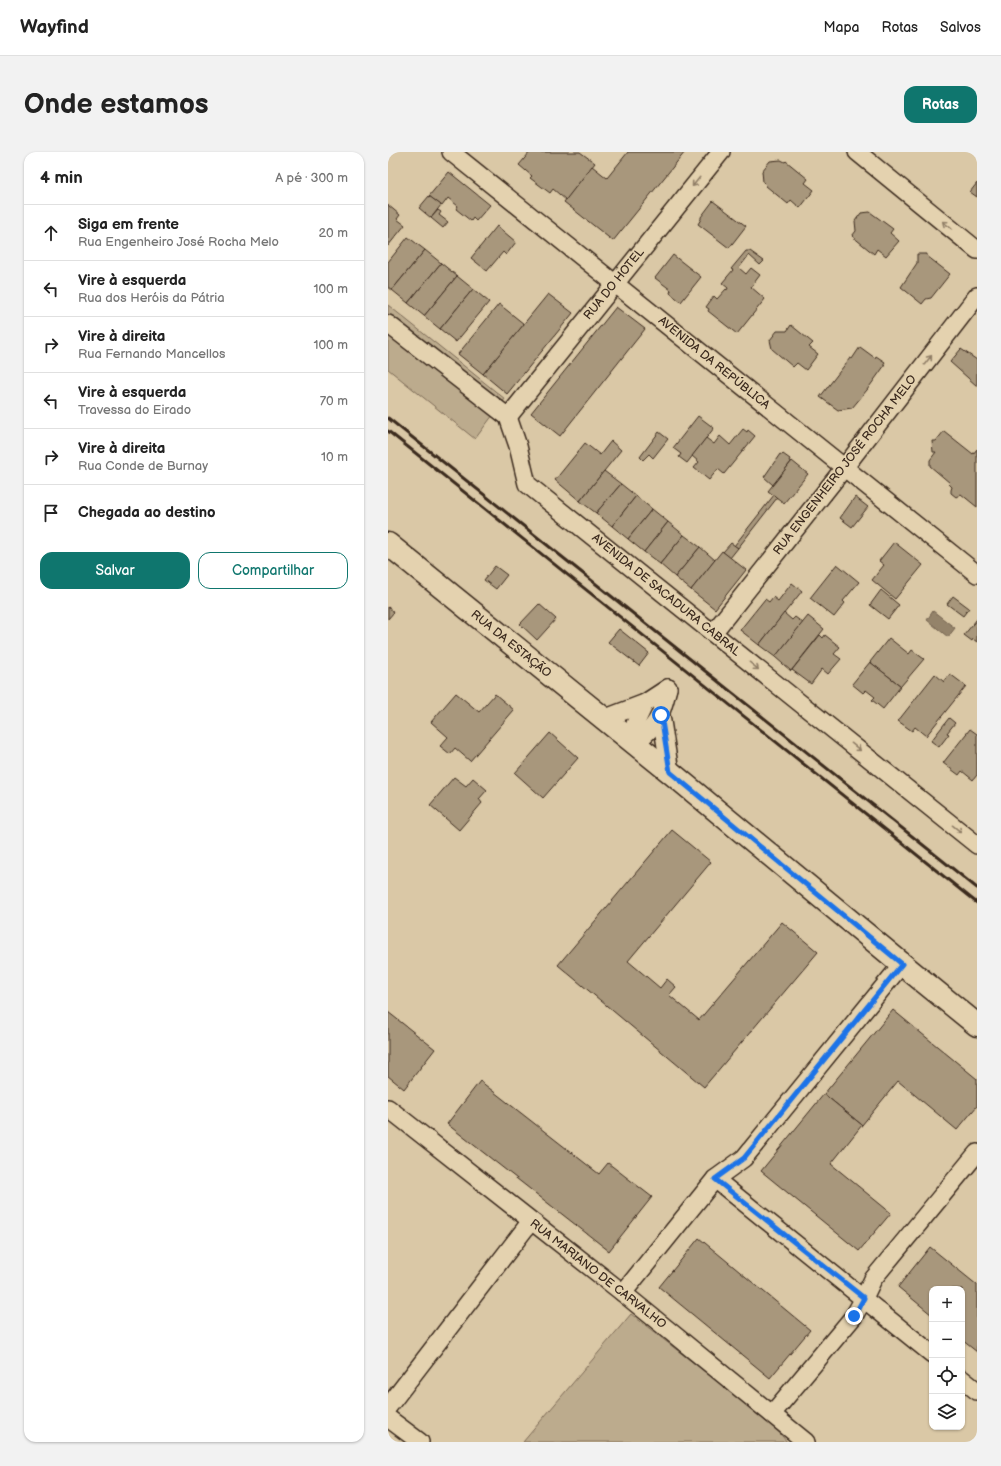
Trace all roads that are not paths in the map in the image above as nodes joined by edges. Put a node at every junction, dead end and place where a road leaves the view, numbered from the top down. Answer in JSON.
{"nodes":[{"id":1,"x":450,"y":152,"type":"edge"},
{"id":2,"x":721,"y":152,"type":"edge"},
{"id":3,"x":857,"y":152,"type":"edge"},
{"id":4,"x":977,"y":250,"type":"edge"},
{"id":5,"x":614,"y":283,"type":"junction"},
{"id":6,"x":977,"y":296,"type":"edge"},
{"id":7,"x":388,"y":324,"type":"edge"},
{"id":8,"x":508,"y":417,"type":"junction"},
{"id":9,"x":844,"y":468,"type":"junction"},
{"id":10,"x":388,"y":544,"type":"edge"},
{"id":11,"x":977,"y":574,"type":"edge"},
{"id":12,"x":713,"y":633,"type":"junction"},
{"id":13,"x":645,"y":703,"type":"junction"},
{"id":14,"x":661,"y":715,"type":"junction"},
{"id":15,"x":603,"y":719,"type":"junction"},
{"id":16,"x":634,"y":744,"type":"junction"},
{"id":17,"x":670,"y":772,"type":"junction"},
{"id":18,"x":977,"y":845,"type":"edge"},
{"id":19,"x":902,"y":964,"type":"junction"},
{"id":20,"x":977,"y":1025,"type":"edge"},
{"id":21,"x":388,"y":1108,"type":"edge"},
{"id":22,"x":977,"y":1153,"type":"edge"},
{"id":23,"x":715,"y":1179,"type":"junction"},
{"id":24,"x":531,"y":1221,"type":"junction"},
{"id":25,"x":623,"y":1293,"type":"junction"},
{"id":26,"x":864,"y":1298,"type":"junction"},
{"id":27,"x":929,"y":1352,"type":"edge"},
{"id":28,"x":965,"y":1381,"type":"edge"},
{"id":29,"x":977,"y":1391,"type":"edge"},
{"id":30,"x":388,"y":1407,"type":"edge"},
{"id":31,"x":772,"y":1414,"type":"junction"},
{"id":32,"x":388,"y":1418,"type":"edge"},
{"id":33,"x":420,"y":1442,"type":"edge"},
{"id":34,"x":806,"y":1442,"type":"edge"}],
"edges":[{"from":1,"to":5,"type":"street","name":"AVENIDA DA REPÚBLICA"},
{"from":2,"to":5,"type":"street","name":"RUA DO HOTEL","one_way":true},
{"from":4,"to":3,"type":"street","one_way":true},
{"from":5,"to":8,"type":"street","name":"RUA DO HOTEL"},
{"from":5,"to":9,"type":"street","name":"AVENIDA DA REPÚBLICA"},
{"from":9,"to":6,"type":"street","name":"RUA ENGENHEIRO JOSÉ ROCHA MELO","one_way":true},
{"from":7,"to":8,"type":"street"},
{"from":8,"to":12,"type":"street","name":"AVENIDA DE SACADURA CABRAL"},
{"from":9,"to":11,"type":"street","name":"AVENIDA DA REPÚBLICA"},
{"from":9,"to":12,"type":"street","name":"RUA ENGENHEIRO JOSÉ ROCHA MELO"},
{"from":10,"to":15,"type":"main road","name":"RUA DA ESTAÇÃO"},
{"from":12,"to":18,"type":"street","name":"AVENIDA DE SACADURA CABRAL","one_way":true},
{"from":13,"to":14,"type":"street"},
{"from":13,"to":15,"type":"street"},
{"from":13,"to":16,"type":"street"},
{"from":14,"to":16,"type":"street"},
{"from":14,"to":17,"type":"street"},
{"from":15,"to":16,"type":"main road","name":"RUA DA ESTAÇÃO"},
{"from":16,"to":17,"type":"main road","name":"RUA DA ESTAÇÃO"},
{"from":17,"to":19,"type":"main road","name":"RUA DA ESTAÇÃO"},
{"from":19,"to":20,"type":"main road","name":"RUA DA ESTAÇÃO"},
{"from":19,"to":23,"type":"street"},
{"from":21,"to":24,"type":"street","name":"RUA MARIANO DE CARVALHO"},
{"from":22,"to":26,"type":"street"},
{"from":23,"to":25,"type":"street"},
{"from":23,"to":26,"type":"street"},
{"from":24,"to":25,"type":"street","name":"RUA MARIANO DE CARVALHO"},
{"from":24,"to":30,"type":"street"},
{"from":25,"to":31,"type":"street","name":"RUA MARIANO DE CARVALHO"},
{"from":26,"to":27,"type":"street"},
{"from":26,"to":31,"type":"street"},
{"from":28,"to":29,"type":"street"},
{"from":31,"to":34,"type":"street","name":"RUA MARIANO DE CARVALHO"},
{"from":32,"to":33,"type":"street"}]}
